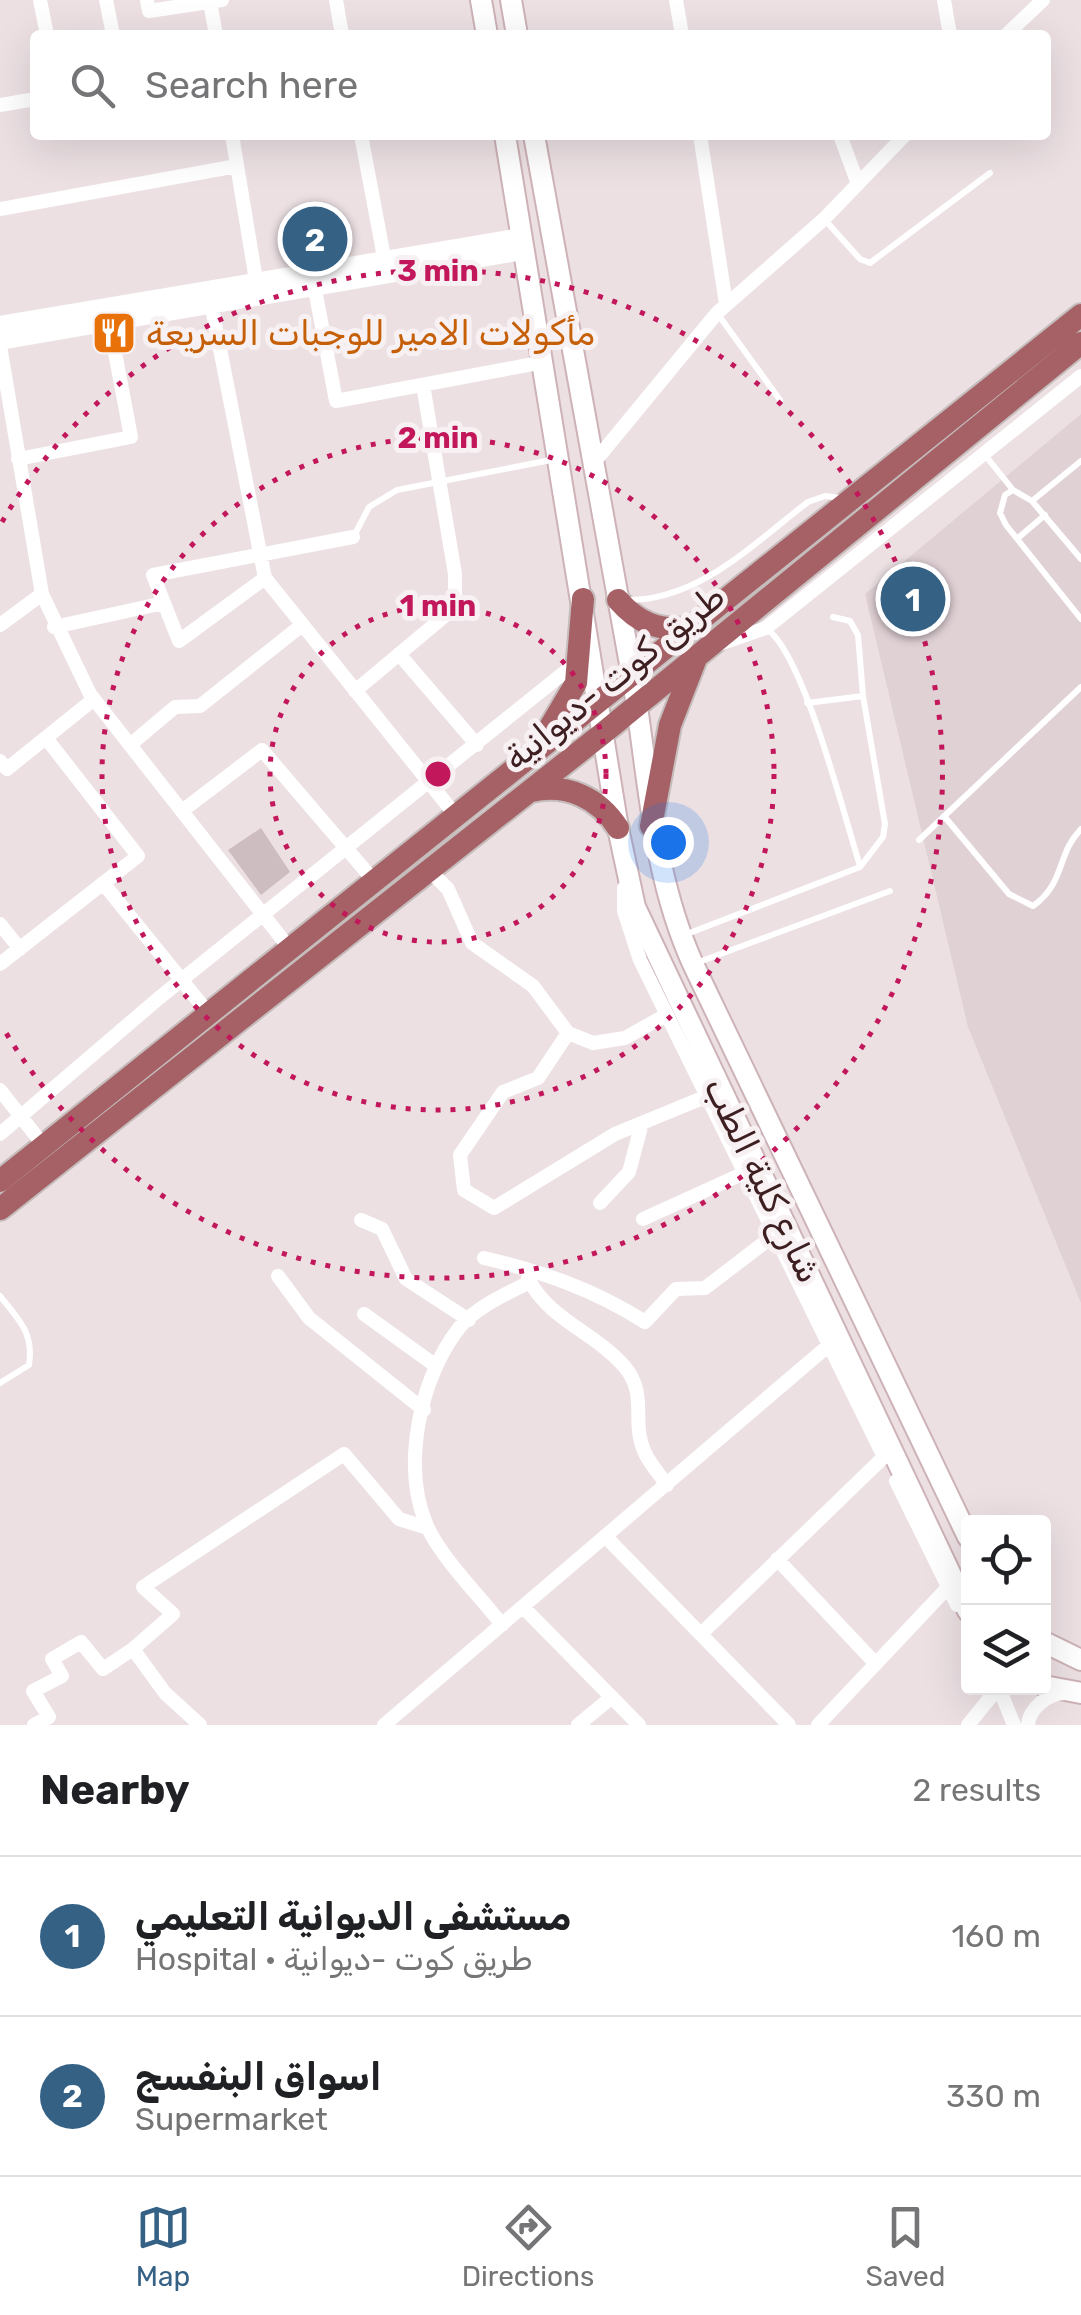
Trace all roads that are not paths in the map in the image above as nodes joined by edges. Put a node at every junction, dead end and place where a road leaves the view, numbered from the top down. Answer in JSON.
{"nodes":[{"id":1,"x":40,"y":0,"type":"edge"},
{"id":2,"x":106,"y":0,"type":"edge"},
{"id":3,"x":147,"y":0,"type":"edge"},
{"id":4,"x":336,"y":0,"type":"edge"},
{"id":5,"x":481,"y":0,"type":"edge"},
{"id":6,"x":510,"y":0,"type":"edge"},
{"id":7,"x":676,"y":0,"type":"edge"},
{"id":8,"x":944,"y":0,"type":"edge"},
{"id":9,"x":1043,"y":0,"type":"edge"},
{"id":10,"x":216,"y":1,"type":"edge"},
{"id":11,"x":46,"y":30,"type":"edge"},
{"id":12,"x":112,"y":30,"type":"edge"},
{"id":13,"x":216,"y":30,"type":"edge"},
{"id":14,"x":341,"y":30,"type":"edge"},
{"id":15,"x":486,"y":30,"type":"edge"},
{"id":16,"x":515,"y":30,"type":"edge"},
{"id":17,"x":681,"y":30,"type":"edge"},
{"id":18,"x":949,"y":30,"type":"edge"},
{"id":19,"x":1011,"y":30,"type":"edge"},
{"id":20,"x":30,"y":99,"type":"edge"},
{"id":21,"x":0,"y":104,"type":"edge"},
{"id":22,"x":233,"y":140,"type":"edge"},
{"id":23,"x":362,"y":140,"type":"edge"},
{"id":24,"x":506,"y":140,"type":"edge"},
{"id":25,"x":701,"y":140,"type":"edge"},
{"id":26,"x":842,"y":140,"type":"edge"},
{"id":27,"x":900,"y":140,"type":"edge"},
{"id":28,"x":535,"y":145,"type":"edge"},
{"id":29,"x":510,"y":159,"type":"junction"},
{"id":30,"x":237,"y":166,"type":"junction"},
{"id":31,"x":990,"y":173,"type":"dead end"},
{"id":32,"x":858,"y":184,"type":"junction"},
{"id":33,"x":0,"y":209,"type":"edge"},
{"id":34,"x":824,"y":219,"type":"junction"},
{"id":35,"x":522,"y":244,"type":"junction"},
{"id":36,"x":384,"y":257,"type":"junction"},
{"id":37,"x":256,"y":280,"type":"junction"},
{"id":38,"x":314,"y":284,"type":"junction"},
{"id":39,"x":210,"y":303,"type":"junction"},
{"id":40,"x":722,"y":308,"type":"junction"},
{"id":41,"x":1081,"y":316,"type":"edge"},
{"id":42,"x":108,"y":321,"type":"junction"},
{"id":43,"x":0,"y":326,"type":"edge"},
{"id":44,"x":566,"y":328,"type":"junction"},
{"id":45,"x":539,"y":332,"type":"junction"},
{"id":46,"x":0,"y":343,"type":"edge"},
{"id":47,"x":1081,"y":343,"type":"edge"},
{"id":48,"x":544,"y":362,"type":"junction"},
{"id":49,"x":1081,"y":376,"type":"edge"},
{"id":50,"x":423,"y":385,"type":"junction"},
{"id":51,"x":780,"y":400,"type":"dead end"},
{"id":52,"x":984,"y":454,"type":"junction"},
{"id":53,"x":560,"y":458,"type":"junction"},
{"id":54,"x":18,"y":459,"type":"junction"},
{"id":55,"x":1081,"y":461,"type":"edge"},
{"id":56,"x":591,"y":466,"type":"junction"},
{"id":57,"x":440,"y":482,"type":"junction"},
{"id":58,"x":1012,"y":490,"type":"junction"},
{"id":59,"x":847,"y":500,"type":"junction"},
{"id":60,"x":1032,"y":501,"type":"junction"},
{"id":61,"x":1044,"y":514,"type":"junction"},
{"id":62,"x":353,"y":537,"type":"joint"},
{"id":63,"x":1018,"y":538,"type":"junction"},
{"id":64,"x":258,"y":555,"type":"junction"},
{"id":65,"x":1081,"y":559,"type":"edge"},
{"id":66,"x":265,"y":578,"type":"junction"},
{"id":67,"x":42,"y":594,"type":"junction"},
{"id":68,"x":583,"y":599,"type":"junction"},
{"id":69,"x":618,"y":600,"type":"junction"},
{"id":70,"x":164,"y":603,"type":"junction"},
{"id":71,"x":833,"y":617,"type":"dead end"},
{"id":72,"x":1081,"y":619,"type":"edge"},
{"id":73,"x":0,"y":625,"type":"edge"},
{"id":74,"x":54,"y":626,"type":"junction"},
{"id":75,"x":302,"y":626,"type":"junction"},
{"id":76,"x":688,"y":628,"type":"junction"},
{"id":77,"x":766,"y":628,"type":"junction"},
{"id":78,"x":702,"y":652,"type":"junction"},
{"id":79,"x":399,"y":654,"type":"junction"},
{"id":80,"x":579,"y":660,"type":"junction"},
{"id":81,"x":632,"y":673,"type":"junction"},
{"id":82,"x":1081,"y":687,"type":"edge"},
{"id":83,"x":355,"y":692,"type":"junction"},
{"id":84,"x":862,"y":696,"type":"junction"},
{"id":85,"x":94,"y":699,"type":"junction"},
{"id":86,"x":597,"y":702,"type":"junction"},
{"id":87,"x":807,"y":703,"type":"junction"},
{"id":88,"x":637,"y":706,"type":"junction"},
{"id":89,"x":602,"y":734,"type":"junction"},
{"id":90,"x":46,"y":738,"type":"junction"},
{"id":91,"x":477,"y":744,"type":"junction"},
{"id":92,"x":130,"y":745,"type":"junction"},
{"id":93,"x":530,"y":758,"type":"junction"},
{"id":94,"x":0,"y":761,"type":"edge"},
{"id":95,"x":428,"y":783,"type":"junction"},
{"id":96,"x":528,"y":792,"type":"junction"},
{"id":97,"x":182,"y":811,"type":"junction"},
{"id":98,"x":944,"y":816,"type":"junction"},
{"id":99,"x":457,"y":817,"type":"junction"},
{"id":100,"x":652,"y":826,"type":"junction"},
{"id":101,"x":618,"y":828,"type":"junction"},
{"id":102,"x":1081,"y":830,"type":"edge"},
{"id":103,"x":919,"y":840,"type":"dead end"},
{"id":104,"x":346,"y":849,"type":"junction"},
{"id":105,"x":623,"y":857,"type":"junction"},
{"id":106,"x":860,"y":867,"type":"junction"},
{"id":107,"x":427,"y":868,"type":"junction"},
{"id":108,"x":374,"y":882,"type":"junction"},
{"id":109,"x":104,"y":883,"type":"junction"},
{"id":110,"x":890,"y":891,"type":"dead end"},
{"id":111,"x":263,"y":916,"type":"junction"},
{"id":112,"x":0,"y":924,"type":"edge"},
{"id":113,"x":681,"y":936,"type":"junction"},
{"id":114,"x":20,"y":948,"type":"junction"},
{"id":115,"x":290,"y":950,"type":"junction"},
{"id":116,"x":0,"y":964,"type":"edge"},
{"id":117,"x":693,"y":964,"type":"junction"},
{"id":118,"x":182,"y":981,"type":"junction"},
{"id":119,"x":210,"y":1014,"type":"junction"},
{"id":120,"x":666,"y":1014,"type":"junction"},
{"id":121,"x":568,"y":1033,"type":"junction"},
{"id":122,"x":0,"y":1090,"type":"edge"},
{"id":123,"x":706,"y":1097,"type":"junction"},
{"id":124,"x":23,"y":1118,"type":"junction"},
{"id":125,"x":642,"y":1123,"type":"junction"},
{"id":126,"x":772,"y":1127,"type":"junction"},
{"id":127,"x":0,"y":1134,"type":"edge"},
{"id":128,"x":745,"y":1142,"type":"junction"},
{"id":129,"x":44,"y":1146,"type":"junction"},
{"id":130,"x":742,"y":1174,"type":"junction"},
{"id":131,"x":0,"y":1181,"type":"edge"},
{"id":132,"x":600,"y":1203,"type":"dead end"},
{"id":133,"x":0,"y":1209,"type":"edge"},
{"id":134,"x":642,"y":1219,"type":"dead end"},
{"id":135,"x":361,"y":1220,"type":"dead end"},
{"id":136,"x":779,"y":1232,"type":"junction"},
{"id":137,"x":484,"y":1258,"type":"dead end"},
{"id":138,"x":527,"y":1275,"type":"junction"},
{"id":139,"x":278,"y":1276,"type":"dead end"},
{"id":140,"x":0,"y":1296,"type":"edge"},
{"id":141,"x":364,"y":1314,"type":"dead end"},
{"id":142,"x":468,"y":1320,"type":"junction"},
{"id":143,"x":834,"y":1341,"type":"junction"},
{"id":144,"x":436,"y":1366,"type":"junction"},
{"id":145,"x":0,"y":1382,"type":"edge"},
{"id":146,"x":424,"y":1410,"type":"junction"},
{"id":147,"x":888,"y":1453,"type":"junction"},
{"id":148,"x":667,"y":1485,"type":"junction"},
{"id":149,"x":961,"y":1522,"type":"edge"},
{"id":150,"x":428,"y":1528,"type":"junction"},
{"id":151,"x":606,"y":1537,"type":"junction"},
{"id":152,"x":777,"y":1559,"type":"junction"},
{"id":153,"x":950,"y":1585,"type":"junction"},
{"id":154,"x":963,"y":1605,"type":"edge"},
{"id":155,"x":961,"y":1606,"type":"edge"},
{"id":156,"x":523,"y":1607,"type":"junction"},
{"id":157,"x":502,"y":1625,"type":"junction"},
{"id":158,"x":701,"y":1634,"type":"junction"},
{"id":159,"x":1051,"y":1645,"type":"edge"},
{"id":160,"x":133,"y":1649,"type":"junction"},
{"id":161,"x":1081,"y":1660,"type":"edge"},
{"id":162,"x":876,"y":1664,"type":"junction"},
{"id":163,"x":1051,"y":1688,"type":"edge"},
{"id":164,"x":1081,"y":1694,"type":"edge"},
{"id":165,"x":993,"y":1695,"type":"edge"},
{"id":166,"x":1002,"y":1695,"type":"edge"},
{"id":167,"x":612,"y":1697,"type":"junction"},
{"id":168,"x":34,"y":1725,"type":"edge"},
{"id":169,"x":200,"y":1725,"type":"edge"},
{"id":170,"x":384,"y":1725,"type":"edge"},
{"id":171,"x":578,"y":1725,"type":"edge"},
{"id":172,"x":639,"y":1725,"type":"edge"},
{"id":173,"x":789,"y":1725,"type":"edge"},
{"id":174,"x":818,"y":1725,"type":"edge"},
{"id":175,"x":968,"y":1725,"type":"edge"},
{"id":176,"x":1014,"y":1725,"type":"edge"},
{"id":177,"x":1028,"y":1725,"type":"edge"}],
"edges":[{"from":1,"to":11,"type":"street"},
{"from":2,"to":12,"type":"street"},
{"from":3,"to":10,"type":"street"},
{"from":4,"to":14,"type":"street"},
{"from":5,"to":15,"type":"main road"},
{"from":6,"to":16,"type":"main road"},
{"from":7,"to":17,"type":"street"},
{"from":8,"to":18,"type":"street"},
{"from":9,"to":19,"type":"street"},
{"from":10,"to":13,"type":"street"},
{"from":20,"to":21,"type":"street"},
{"from":22,"to":30,"type":"street"},
{"from":23,"to":36,"type":"street"},
{"from":24,"to":29,"type":"main road","name":"شارع كلية الطب"},
{"from":25,"to":40,"type":"street"},
{"from":26,"to":32,"type":"street"},
{"from":27,"to":32,"type":"street"},
{"from":28,"to":29,"type":"main road"},
{"from":28,"to":44,"type":"main road","name":"شارع كلية الطب"},
{"from":29,"to":35,"type":"main road","name":"شارع كلية الطب"},
{"from":30,"to":33,"type":"street"},
{"from":30,"to":37,"type":"street"},
{"from":31,"to":34,"type":"lane"},
{"from":32,"to":34,"type":"street"},
{"from":34,"to":40,"type":"street"},
{"from":35,"to":36,"type":"street"},
{"from":35,"to":38,"type":"street"},
{"from":35,"to":45,"type":"main road","name":"شارع كلية الطب"},
{"from":36,"to":37,"type":"street"},
{"from":37,"to":43,"type":"street"},
{"from":38,"to":39,"type":"street"},
{"from":38,"to":50,"type":"street"},
{"from":39,"to":42,"type":"street"},
{"from":39,"to":64,"type":"street"},
{"from":40,"to":51,"type":"lane"},
{"from":40,"to":56,"type":"street"},
{"from":41,"to":59,"type":"main road","name":"طريق كوت -ديوانية"},
{"from":42,"to":46,"type":"street"},
{"from":42,"to":54,"type":"street"},
{"from":44,"to":45,"type":"main road"},
{"from":44,"to":56,"type":"main road","name":"شارع كلية الطب"},
{"from":45,"to":48,"type":"main road","name":"شارع كلية الطب"},
{"from":46,"to":54,"type":"street"},
{"from":47,"to":78,"type":"main road","name":"طريق كوت -ديوانية"},
{"from":48,"to":50,"type":"street"},
{"from":48,"to":53,"type":"main road","name":"شارع كلية الطب"},
{"from":49,"to":52,"type":"street"},
{"from":50,"to":57,"type":"street"},
{"from":52,"to":58,"type":"lane"},
{"from":52,"to":77,"type":"street"},
{"from":53,"to":57,"type":"lane"},
{"from":53,"to":68,"type":"main road","name":"شارع كلية الطب"},
{"from":54,"to":67,"type":"street"},
{"from":55,"to":60,"type":"lane"},
{"from":56,"to":69,"type":"main road","name":"شارع كلية الطب"},
{"from":57,"to":62,"type":"lane"},
{"from":57,"to":79,"type":"street"},
{"from":58,"to":60,"type":"lane"},
{"from":58,"to":63,"type":"lane"},
{"from":59,"to":69,"type":"lane"},
{"from":59,"to":76,"type":"main road","name":"طريق كوت -ديوانية"},
{"from":60,"to":61,"type":"lane"},
{"from":61,"to":63,"type":"lane"},
{"from":61,"to":65,"type":"lane"},
{"from":62,"to":64,"type":"street"},
{"from":63,"to":72,"type":"lane"},
{"from":64,"to":66,"type":"street"},
{"from":64,"to":70,"type":"street"},
{"from":66,"to":70,"type":"street"},
{"from":66,"to":75,"type":"street"},
{"from":67,"to":73,"type":"street"},
{"from":67,"to":74,"type":"street"},
{"from":68,"to":80,"type":"main road"},
{"from":68,"to":86,"type":"main road","name":"شارع كلية الطب"},
{"from":69,"to":76,"type":"main road"},
{"from":69,"to":81,"type":"main road","name":"شارع كلية الطب"},
{"from":70,"to":74,"type":"street"},
{"from":71,"to":84,"type":"lane"},
{"from":74,"to":85,"type":"street"},
{"from":75,"to":83,"type":"street"},
{"from":75,"to":92,"type":"street"},
{"from":76,"to":81,"type":"main road","name":"طريق كوت -ديوانية"},
{"from":77,"to":78,"type":"street"},
{"from":77,"to":87,"type":"lane"},
{"from":78,"to":88,"type":"main road","name":"طريق كوت -ديوانية"},
{"from":78,"to":100,"type":"main road"},
{"from":79,"to":83,"type":"street"},
{"from":79,"to":91,"type":"street"},
{"from":80,"to":91,"type":"street"},
{"from":80,"to":93,"type":"main road"},
{"from":81,"to":86,"type":"main road","name":"طريق كوت -ديوانية"},
{"from":81,"to":88,"type":"main road","name":"شارع كلية الطب"},
{"from":82,"to":98,"type":"lane"},
{"from":83,"to":95,"type":"street"},
{"from":84,"to":87,"type":"lane"},
{"from":84,"to":106,"type":"lane"},
{"from":85,"to":90,"type":"street"},
{"from":85,"to":92,"type":"street"},
{"from":86,"to":89,"type":"main road","name":"شارع كلية الطب"},
{"from":86,"to":93,"type":"main road","name":"طريق كوت -ديوانية"},
{"from":87,"to":106,"type":"lane"},
{"from":88,"to":89,"type":"main road","name":"طريق كوت -ديوانية"},
{"from":88,"to":100,"type":"main road","name":"شارع كلية الطب"},
{"from":89,"to":96,"type":"main road","name":"طريق كوت -ديوانية"},
{"from":89,"to":101,"type":"main road","name":"شارع كلية الطب"},
{"from":90,"to":94,"type":"street"},
{"from":90,"to":109,"type":"street"},
{"from":91,"to":95,"type":"street"},
{"from":92,"to":97,"type":"street"},
{"from":93,"to":99,"type":"main road","name":"طريق كوت -ديوانية"},
{"from":95,"to":99,"type":"street"},
{"from":95,"to":104,"type":"street"},
{"from":96,"to":101,"type":"main road"},
{"from":96,"to":107,"type":"main road","name":"طريق كوت -ديوانية"},
{"from":97,"to":104,"type":"street"},
{"from":97,"to":111,"type":"street"},
{"from":98,"to":102,"type":"lane"},
{"from":98,"to":103,"type":"lane"},
{"from":99,"to":108,"type":"main road","name":"طريق كوت -ديوانية"},
{"from":100,"to":113,"type":"main road","name":"شارع كلية الطب"},
{"from":101,"to":105,"type":"main road","name":"شارع كلية الطب"},
{"from":104,"to":108,"type":"street"},
{"from":104,"to":111,"type":"street"},
{"from":105,"to":120,"type":"street"},
{"from":105,"to":128,"type":"main road","name":"شارع كلية الطب"},
{"from":106,"to":113,"type":"lane"},
{"from":107,"to":121,"type":"street"},
{"from":107,"to":133,"type":"main road","name":"طريق كوت -ديوانية"},
{"from":108,"to":115,"type":"main road","name":"طريق كوت -ديوانية"},
{"from":109,"to":114,"type":"street"},
{"from":109,"to":118,"type":"street"},
{"from":110,"to":117,"type":"lane"},
{"from":111,"to":115,"type":"street"},
{"from":111,"to":118,"type":"street"},
{"from":112,"to":114,"type":"street"},
{"from":113,"to":117,"type":"main road","name":"شارع كلية الطب"},
{"from":114,"to":116,"type":"street"},
{"from":115,"to":119,"type":"main road","name":"طريق كوت -ديوانية"},
{"from":117,"to":126,"type":"main road","name":"شارع كلية الطب"},
{"from":118,"to":119,"type":"street"},
{"from":118,"to":124,"type":"street"},
{"from":119,"to":129,"type":"main road","name":"طريق كوت -ديوانية"},
{"from":120,"to":121,"type":"street"},
{"from":120,"to":123,"type":"street"},
{"from":121,"to":125,"type":"street"},
{"from":122,"to":124,"type":"street"},
{"from":123,"to":125,"type":"street"},
{"from":123,"to":130,"type":"street"},
{"from":124,"to":127,"type":"street"},
{"from":124,"to":129,"type":"street"},
{"from":125,"to":132,"type":"street"},
{"from":126,"to":128,"type":"main road"},
{"from":126,"to":149,"type":"main road","name":"شارع كلية الطب"},
{"from":128,"to":136,"type":"main road","name":"شارع كلية الطب"},
{"from":129,"to":131,"type":"main road","name":"طريق كوت -ديوانية"},
{"from":130,"to":134,"type":"street"},
{"from":130,"to":136,"type":"street"},
{"from":135,"to":142,"type":"street"},
{"from":136,"to":138,"type":"street"},
{"from":136,"to":143,"type":"main road","name":"شارع كلية الطب"},
{"from":137,"to":138,"type":"street"},
{"from":138,"to":142,"type":"street"},
{"from":138,"to":148,"type":"street"},
{"from":139,"to":146,"type":"street"},
{"from":140,"to":145,"type":"lane"},
{"from":141,"to":144,"type":"street"},
{"from":142,"to":144,"type":"street"},
{"from":143,"to":147,"type":"main road","name":"شارع كلية الطب"},
{"from":143,"to":148,"type":"street"},
{"from":144,"to":146,"type":"street"},
{"from":146,"to":150,"type":"street"},
{"from":147,"to":152,"type":"street"},
{"from":147,"to":153,"type":"main road","name":"شارع كلية الطب"},
{"from":148,"to":151,"type":"street"},
{"from":150,"to":157,"type":"street"},
{"from":150,"to":160,"type":"street"},
{"from":151,"to":156,"type":"street"},
{"from":151,"to":158,"type":"street"},
{"from":152,"to":158,"type":"street"},
{"from":152,"to":162,"type":"street"},
{"from":153,"to":154,"type":"main road","name":"شارع كلية الطب"},
{"from":153,"to":155,"type":"street"},
{"from":153,"to":162,"type":"street"},
{"from":156,"to":157,"type":"street"},
{"from":156,"to":167,"type":"street"},
{"from":157,"to":170,"type":"street"},
{"from":158,"to":173,"type":"street"},
{"from":159,"to":161,"type":"main road"},
{"from":160,"to":168,"type":"street"},
{"from":160,"to":169,"type":"street"},
{"from":162,"to":174,"type":"street"},
{"from":163,"to":164,"type":"main road"},
{"from":164,"to":177,"type":"street"},
{"from":165,"to":175,"type":"street"},
{"from":166,"to":176,"type":"street"},
{"from":167,"to":171,"type":"street"},
{"from":167,"to":172,"type":"street"}]}
